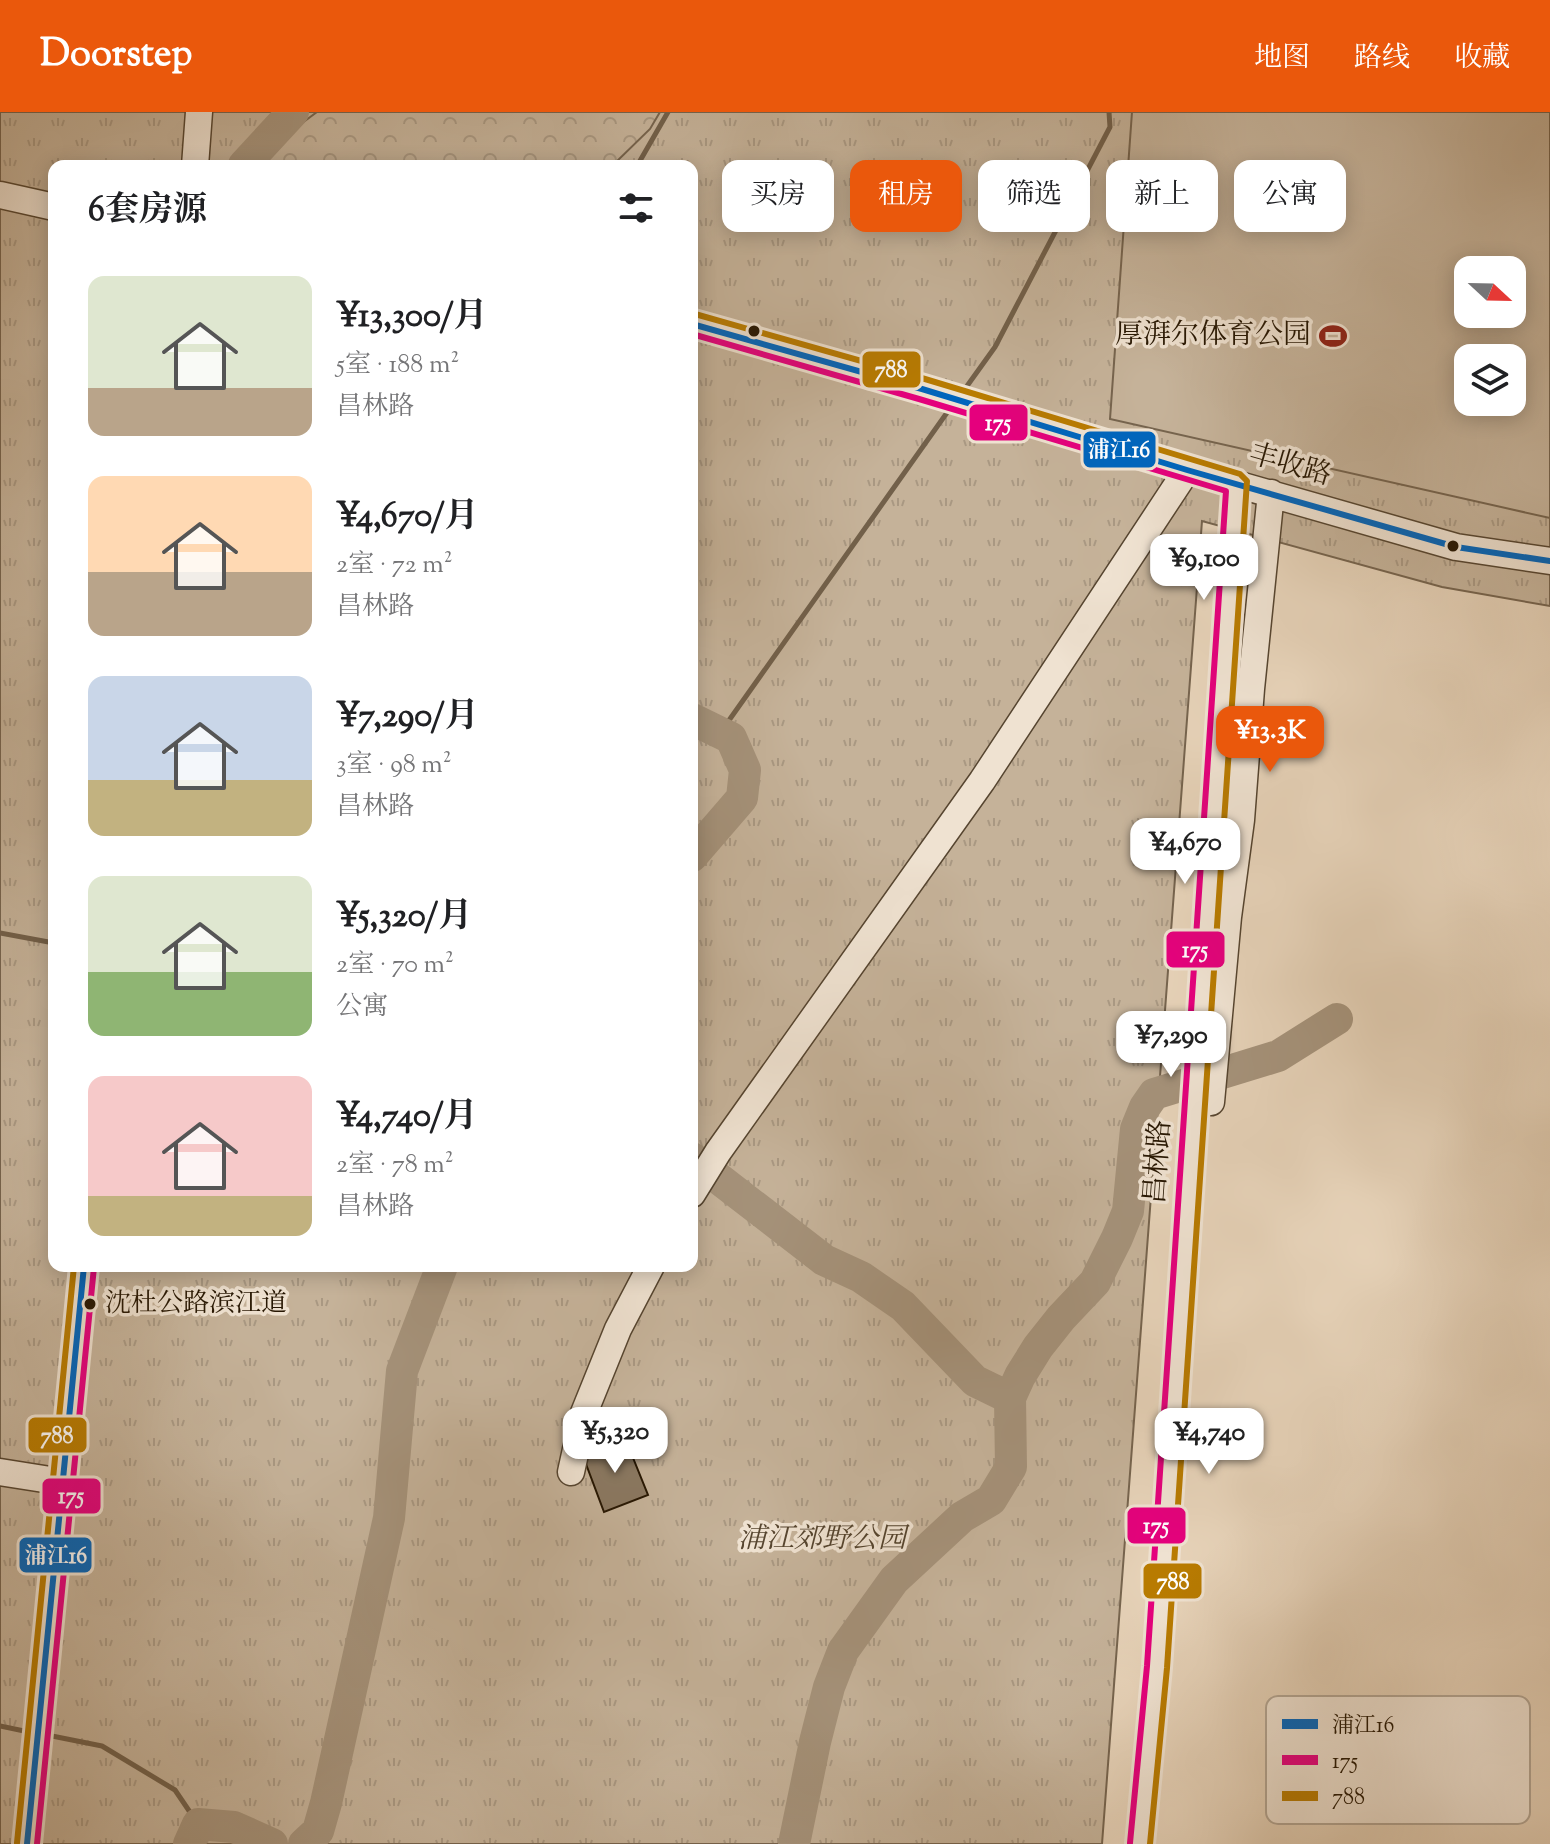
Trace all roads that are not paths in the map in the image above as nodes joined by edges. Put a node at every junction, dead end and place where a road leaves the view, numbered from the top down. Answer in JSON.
{"nodes":[{"id":1,"x":199,"y":112,"type":"edge"},
{"id":2,"x":195,"y":160,"type":"edge"},
{"id":3,"x":0,"y":195,"type":"edge"},
{"id":4,"x":48,"y":206,"type":"edge"},
{"id":5,"x":698,"y":326,"type":"edge"},
{"id":6,"x":1187,"y":470,"type":"junction"},
{"id":7,"x":1237,"y":484,"type":"junction"},
{"id":8,"x":1271,"y":493,"type":"junction"},
{"id":9,"x":1550,"y":561,"type":"edge"},
{"id":10,"x":1208,"y":1051,"type":"junction"},
{"id":11,"x":1202,"y":1107,"type":"junction"},
{"id":12,"x":698,"y":1184,"type":"edge"},
{"id":13,"x":83,"y":1272,"type":"edge"},
{"id":14,"x":648,"y":1272,"type":"edge"},
{"id":15,"x":0,"y":1472,"type":"edge"},
{"id":16,"x":571,"y":1472,"type":"dead end"},
{"id":17,"x":63,"y":1482,"type":"junction"},
{"id":18,"x":27,"y":1844,"type":"edge"},
{"id":19,"x":1140,"y":1844,"type":"edge"},
{"id":20,"x":1156,"y":1844,"type":"edge"}],
"edges":[{"from":1,"to":2,"type":"street"},
{"from":3,"to":4,"type":"street"},
{"from":5,"to":6,"type":"street","name":"丰收路"},
{"from":6,"to":7,"type":"street","name":"丰收路"},
{"from":6,"to":12,"type":"street"},
{"from":7,"to":8,"type":"street","name":"丰收路"},
{"from":7,"to":10,"type":"street","name":"昌林路"},
{"from":8,"to":9,"type":"street","name":"丰收路"},
{"from":8,"to":10,"type":"street","name":"昌林路"},
{"from":10,"to":11,"type":"street","name":"昌林路"},
{"from":11,"to":19,"type":"street","name":"昌林路"},
{"from":11,"to":20,"type":"street","name":"昌林路"},
{"from":13,"to":17,"type":"street"},
{"from":14,"to":16,"type":"street"},
{"from":15,"to":17,"type":"street"},
{"from":17,"to":18,"type":"street"}]}
